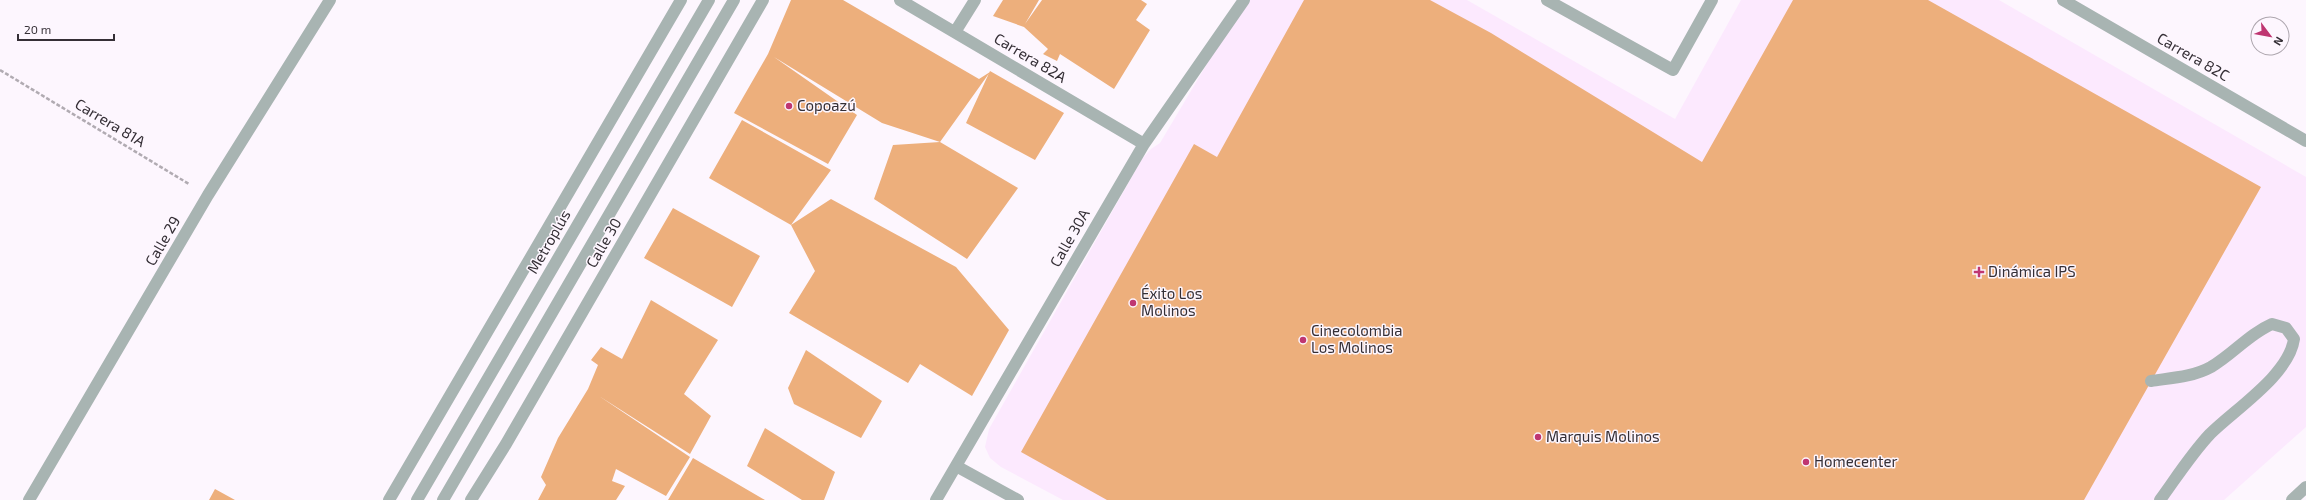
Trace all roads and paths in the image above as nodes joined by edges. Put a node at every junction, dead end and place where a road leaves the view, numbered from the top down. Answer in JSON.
{"nodes":[{"id":1,"x":681,"y":0,"type":"edge"},
{"id":2,"x":709,"y":0,"type":"edge"},
{"id":3,"x":734,"y":0,"type":"edge"},
{"id":4,"x":764,"y":0,"type":"edge"},
{"id":5,"x":900,"y":0,"type":"edge"},
{"id":6,"x":975,"y":0,"type":"edge"},
{"id":7,"x":1244,"y":0,"type":"edge"},
{"id":8,"x":1547,"y":0,"type":"edge"},
{"id":9,"x":1712,"y":0,"type":"edge"},
{"id":10,"x":2063,"y":0,"type":"edge"},
{"id":11,"x":329,"y":1,"type":"edge"},
{"id":12,"x":955,"y":32,"type":"junction"},
{"id":13,"x":0,"y":70,"type":"edge"},
{"id":14,"x":2306,"y":141,"type":"edge"},
{"id":15,"x":1144,"y":144,"type":"junction"},
{"id":16,"x":208,"y":195,"type":"junction"},
{"id":17,"x":2151,"y":381,"type":"dead end"},
{"id":18,"x":956,"y":466,"type":"junction"},
{"id":19,"x":2306,"y":487,"type":"edge"},
{"id":20,"x":30,"y":500,"type":"edge"},
{"id":21,"x":389,"y":500,"type":"edge"},
{"id":22,"x":417,"y":500,"type":"edge"},
{"id":23,"x":443,"y":500,"type":"edge"},
{"id":24,"x":471,"y":500,"type":"edge"},
{"id":25,"x":936,"y":500,"type":"edge"},
{"id":26,"x":1018,"y":500,"type":"edge"},
{"id":27,"x":2160,"y":500,"type":"edge"},
{"id":28,"x":2292,"y":500,"type":"edge"}],
"edges":[{"from":1,"to":21,"type":"street"},
{"from":2,"to":22,"type":"street","name":"Metroplús"},
{"from":3,"to":23,"type":"street"},
{"from":4,"to":24,"type":"street","name":"Calle 30"},
{"from":5,"to":12,"type":"street","name":"Carrera 82A"},
{"from":6,"to":12,"type":"street"},
{"from":7,"to":15,"type":"street","name":"Calle 30A"},
{"from":8,"to":9,"type":"street"},
{"from":10,"to":14,"type":"street","name":"Carrera 82C"},
{"from":11,"to":16,"type":"street","name":"Calle 29"},
{"from":12,"to":15,"type":"street","name":"Carrera 82A"},
{"from":13,"to":16,"type":"path","name":"Carrera 81A"},
{"from":15,"to":18,"type":"street","name":"Calle 30A"},
{"from":16,"to":20,"type":"street","name":"Calle 29"},
{"from":17,"to":27,"type":"street"},
{"from":18,"to":25,"type":"street","name":"Calle 30A"},
{"from":18,"to":26,"type":"street"},
{"from":19,"to":28,"type":"street"}]}
